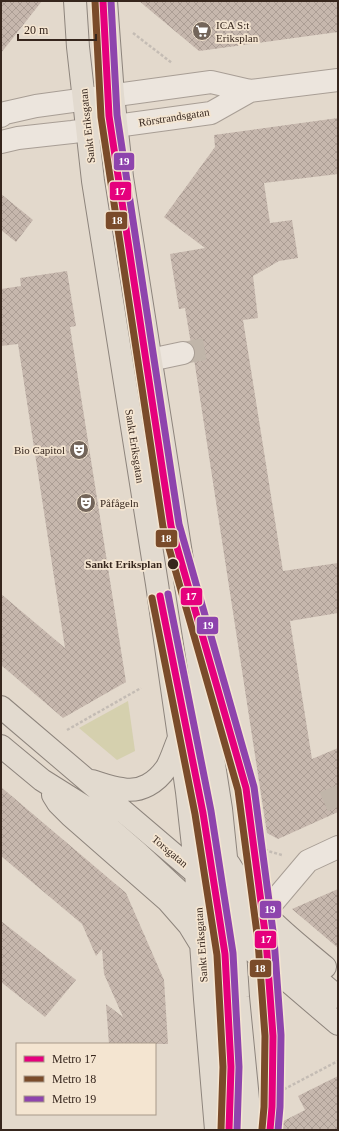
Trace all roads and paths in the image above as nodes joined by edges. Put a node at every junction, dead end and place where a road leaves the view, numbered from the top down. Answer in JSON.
{"nodes":[{"id":1,"x":75,"y":1,"type":"edge"},
{"id":2,"x":106,"y":1,"type":"edge"},
{"id":3,"x":132,"y":33,"type":"dead end"},
{"id":4,"x":177,"y":66,"type":"dead end"},
{"id":5,"x":338,"y":80,"type":"edge"},
{"id":6,"x":250,"y":91,"type":"junction"},
{"id":7,"x":113,"y":95,"type":"junction"},
{"id":8,"x":83,"y":99,"type":"junction"},
{"id":9,"x":1,"y":116,"type":"edge"},
{"id":10,"x":117,"y":126,"type":"junction"},
{"id":11,"x":87,"y":130,"type":"junction"},
{"id":12,"x":1,"y":142,"type":"edge"},
{"id":13,"x":183,"y":353,"type":"tunnel mouth"},
{"id":14,"x":150,"y":360,"type":"junction"},
{"id":15,"x":141,"y":688,"type":"dead end"},
{"id":16,"x":1,"y":707,"type":"edge"},
{"id":17,"x":67,"y":730,"type":"dead end"},
{"id":18,"x":179,"y":737,"type":"junction"},
{"id":19,"x":1,"y":746,"type":"edge"},
{"id":20,"x":42,"y":780,"type":"junction"},
{"id":21,"x":86,"y":780,"type":"junction"},
{"id":22,"x":244,"y":833,"type":"dead end"},
{"id":23,"x":338,"y":847,"type":"edge"},
{"id":24,"x":226,"y":861,"type":"junction"},
{"id":25,"x":308,"y":861,"type":"junction"},
{"id":26,"x":196,"y":873,"type":"junction"},
{"id":27,"x":231,"y":903,"type":"junction"},
{"id":28,"x":198,"y":907,"type":"junction"},
{"id":29,"x":264,"y":914,"type":"junction"},
{"id":30,"x":234,"y":935,"type":"junction"},
{"id":31,"x":201,"y":944,"type":"junction"},
{"id":32,"x":338,"y":978,"type":"edge"},
{"id":33,"x":338,"y":997,"type":"edge"},
{"id":34,"x":338,"y":1024,"type":"edge"},
{"id":35,"x":338,"y":1061,"type":"edge"},
{"id":36,"x":275,"y":1094,"type":"dead end"},
{"id":37,"x":216,"y":1130,"type":"edge"},
{"id":38,"x":251,"y":1130,"type":"edge"}],
"edges":[{"from":1,"to":8,"type":"main road","name":"Sankt Eriksgatan"},
{"from":2,"to":7,"type":"main road"},
{"from":3,"to":4,"type":"path"},
{"from":5,"to":6,"type":"street","name":"Rörstrandsgatan"},
{"from":6,"to":7,"type":"street","name":"Rörstrandsgatan"},
{"from":6,"to":10,"type":"street","name":"Rörstrandsgatan"},
{"from":7,"to":8,"type":"street"},
{"from":7,"to":10,"type":"main road"},
{"from":8,"to":9,"type":"street"},
{"from":8,"to":11,"type":"main road","name":"Sankt Eriksgatan"},
{"from":10,"to":11,"type":"street"},
{"from":10,"to":14,"type":"main road"},
{"from":11,"to":12,"type":"street"},
{"from":11,"to":18,"type":"main road","name":"Sankt Eriksgatan"},
{"from":13,"to":14,"type":"street"},
{"from":14,"to":24,"type":"main road"},
{"from":15,"to":17,"type":"path"},
{"from":16,"to":21,"type":"main road","name":"Torsgatan"},
{"from":18,"to":21,"type":"main road"},
{"from":18,"to":26,"type":"main road","name":"Sankt Eriksgatan"},
{"from":19,"to":20,"type":"main road","name":"Torsgatan"},
{"from":20,"to":28,"type":"main road","name":"Torsgatan"},
{"from":20,"to":31,"type":"main road"},
{"from":21,"to":26,"type":"main road","name":"Torsgatan"},
{"from":22,"to":25,"type":"path"},
{"from":23,"to":25,"type":"street"},
{"from":24,"to":27,"type":"main road"},
{"from":24,"to":29,"type":"main road"},
{"from":25,"to":29,"type":"street"},
{"from":26,"to":27,"type":"main road","name":"Torsgatan"},
{"from":26,"to":28,"type":"main road","name":"Sankt Eriksgatan"},
{"from":27,"to":30,"type":"main road"},
{"from":27,"to":33,"type":"main road","name":"Torsgatan"},
{"from":28,"to":30,"type":"main road","name":"Torsgatan"},
{"from":28,"to":31,"type":"main road","name":"Sankt Eriksgatan"},
{"from":29,"to":32,"type":"main road"},
{"from":30,"to":34,"type":"main road","name":"Torsgatan"},
{"from":30,"to":38,"type":"main road"},
{"from":31,"to":37,"type":"main road","name":"Sankt Eriksgatan"},
{"from":35,"to":36,"type":"path"}]}
